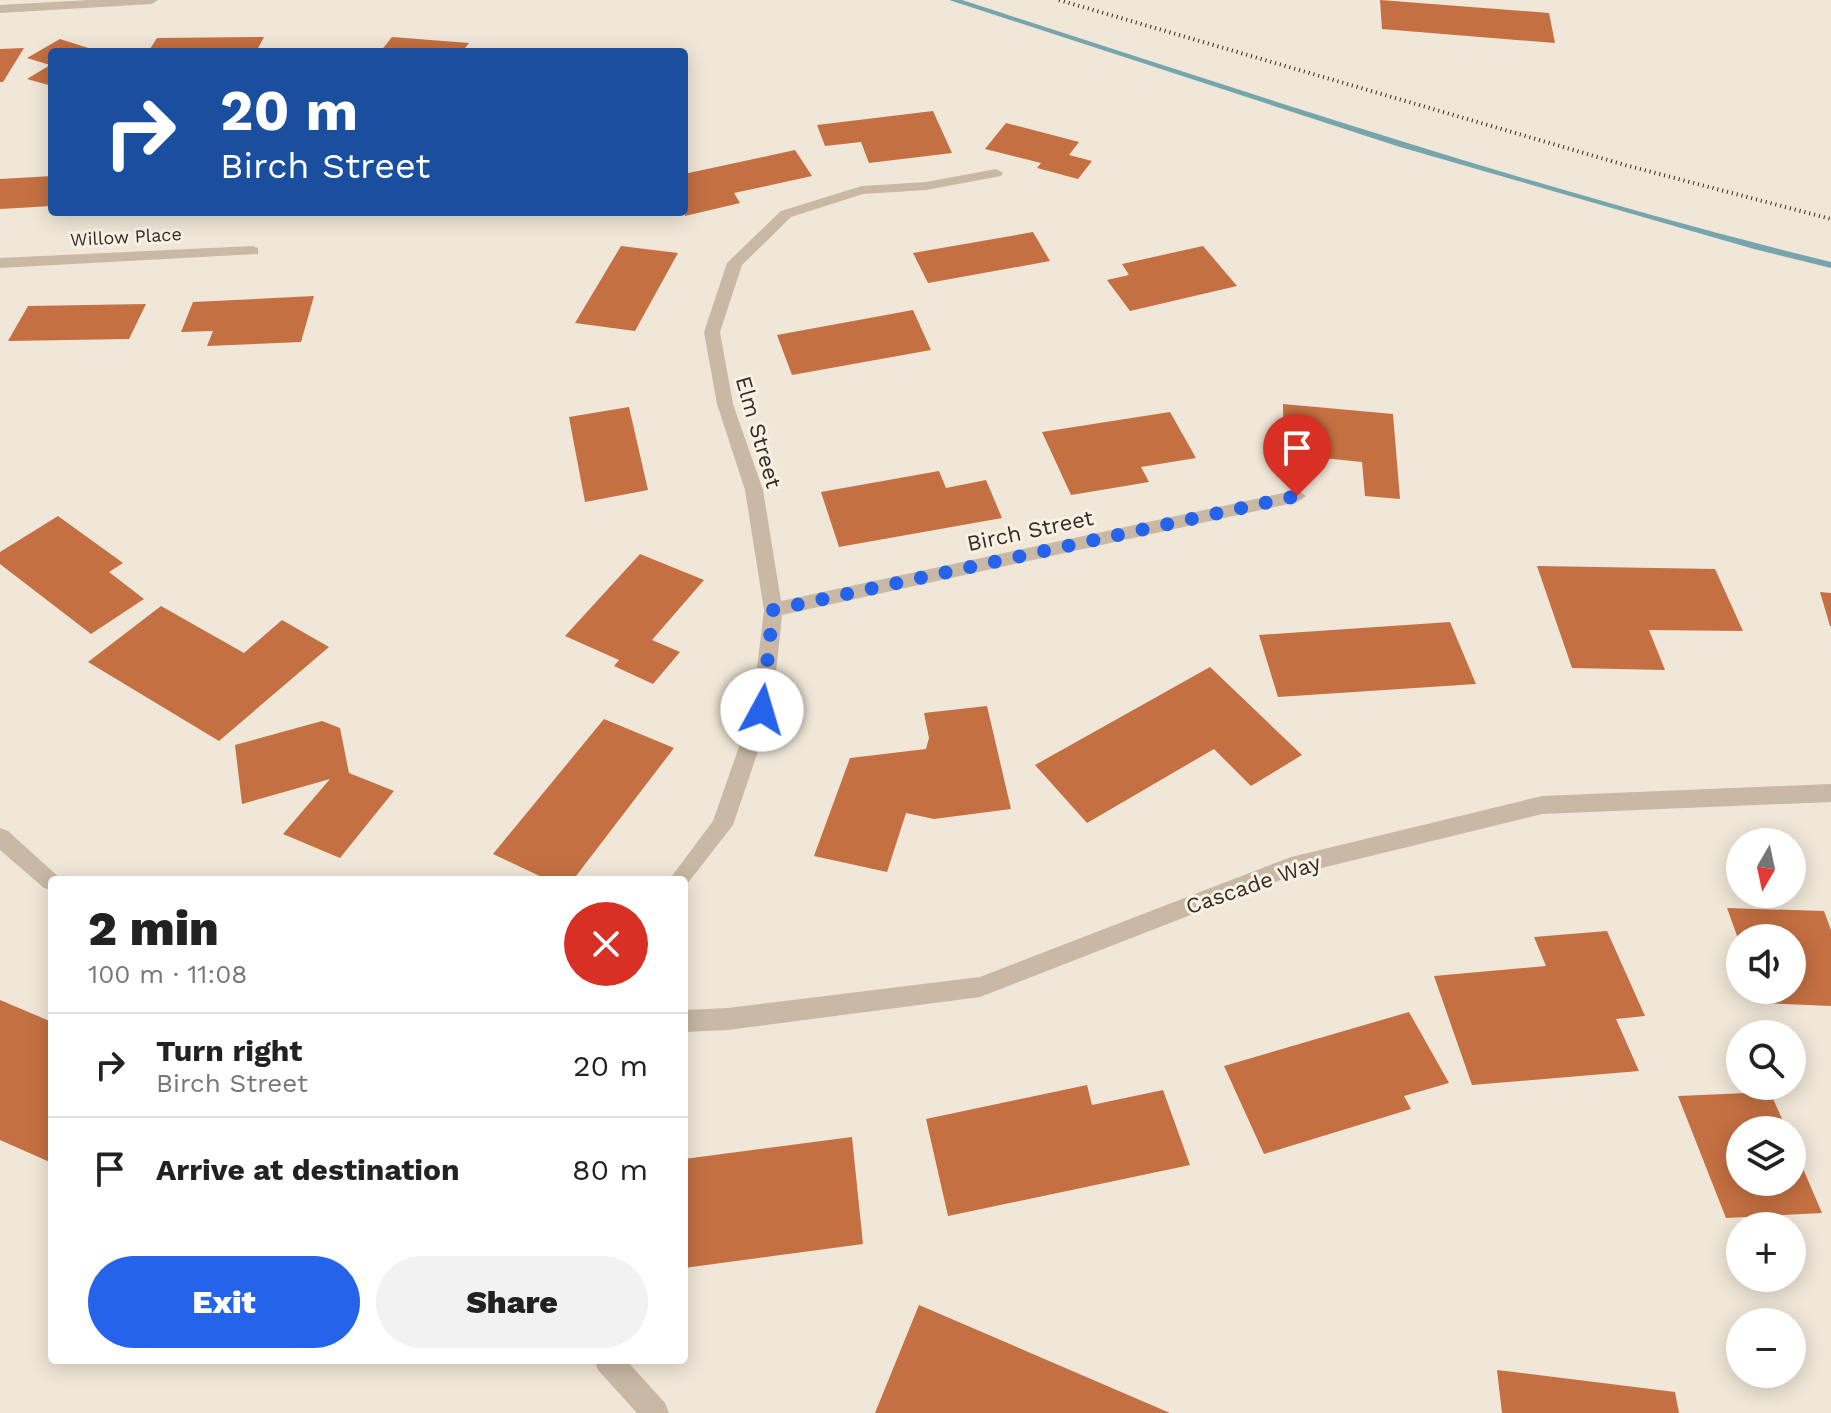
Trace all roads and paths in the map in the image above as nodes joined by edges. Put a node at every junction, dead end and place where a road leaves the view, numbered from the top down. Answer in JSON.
{"nodes":[{"id":1,"x":152,"y":0,"type":"edge"},
{"id":2,"x":0,"y":9,"type":"edge"},
{"id":3,"x":996,"y":173,"type":"dead end"},
{"id":4,"x":253,"y":251,"type":"dead end"},
{"id":5,"x":0,"y":263,"type":"edge"},
{"id":6,"x":1297,"y":496,"type":"dead end"},
{"id":7,"x":773,"y":610,"type":"junction"},
{"id":8,"x":1831,"y":793,"type":"edge"},
{"id":9,"x":0,"y":837,"type":"edge"},
{"id":10,"x":683,"y":876,"type":"edge"},
{"id":11,"x":48,"y":878,"type":"edge"},
{"id":12,"x":688,"y":1021,"type":"edge"},
{"id":13,"x":612,"y":1364,"type":"edge"},
{"id":14,"x":655,"y":1413,"type":"edge"}],
"edges":[{"from":1,"to":2,"type":"street"},
{"from":3,"to":7,"type":"street","name":"Elm Street"},
{"from":4,"to":5,"type":"street","name":"Willow Place"},
{"from":6,"to":7,"type":"street","name":"Birch Street"},
{"from":7,"to":10,"type":"street","name":"Elm Street"},
{"from":8,"to":12,"type":"street","name":"Cascade Way"},
{"from":9,"to":11,"type":"street"},
{"from":13,"to":14,"type":"street"}]}
